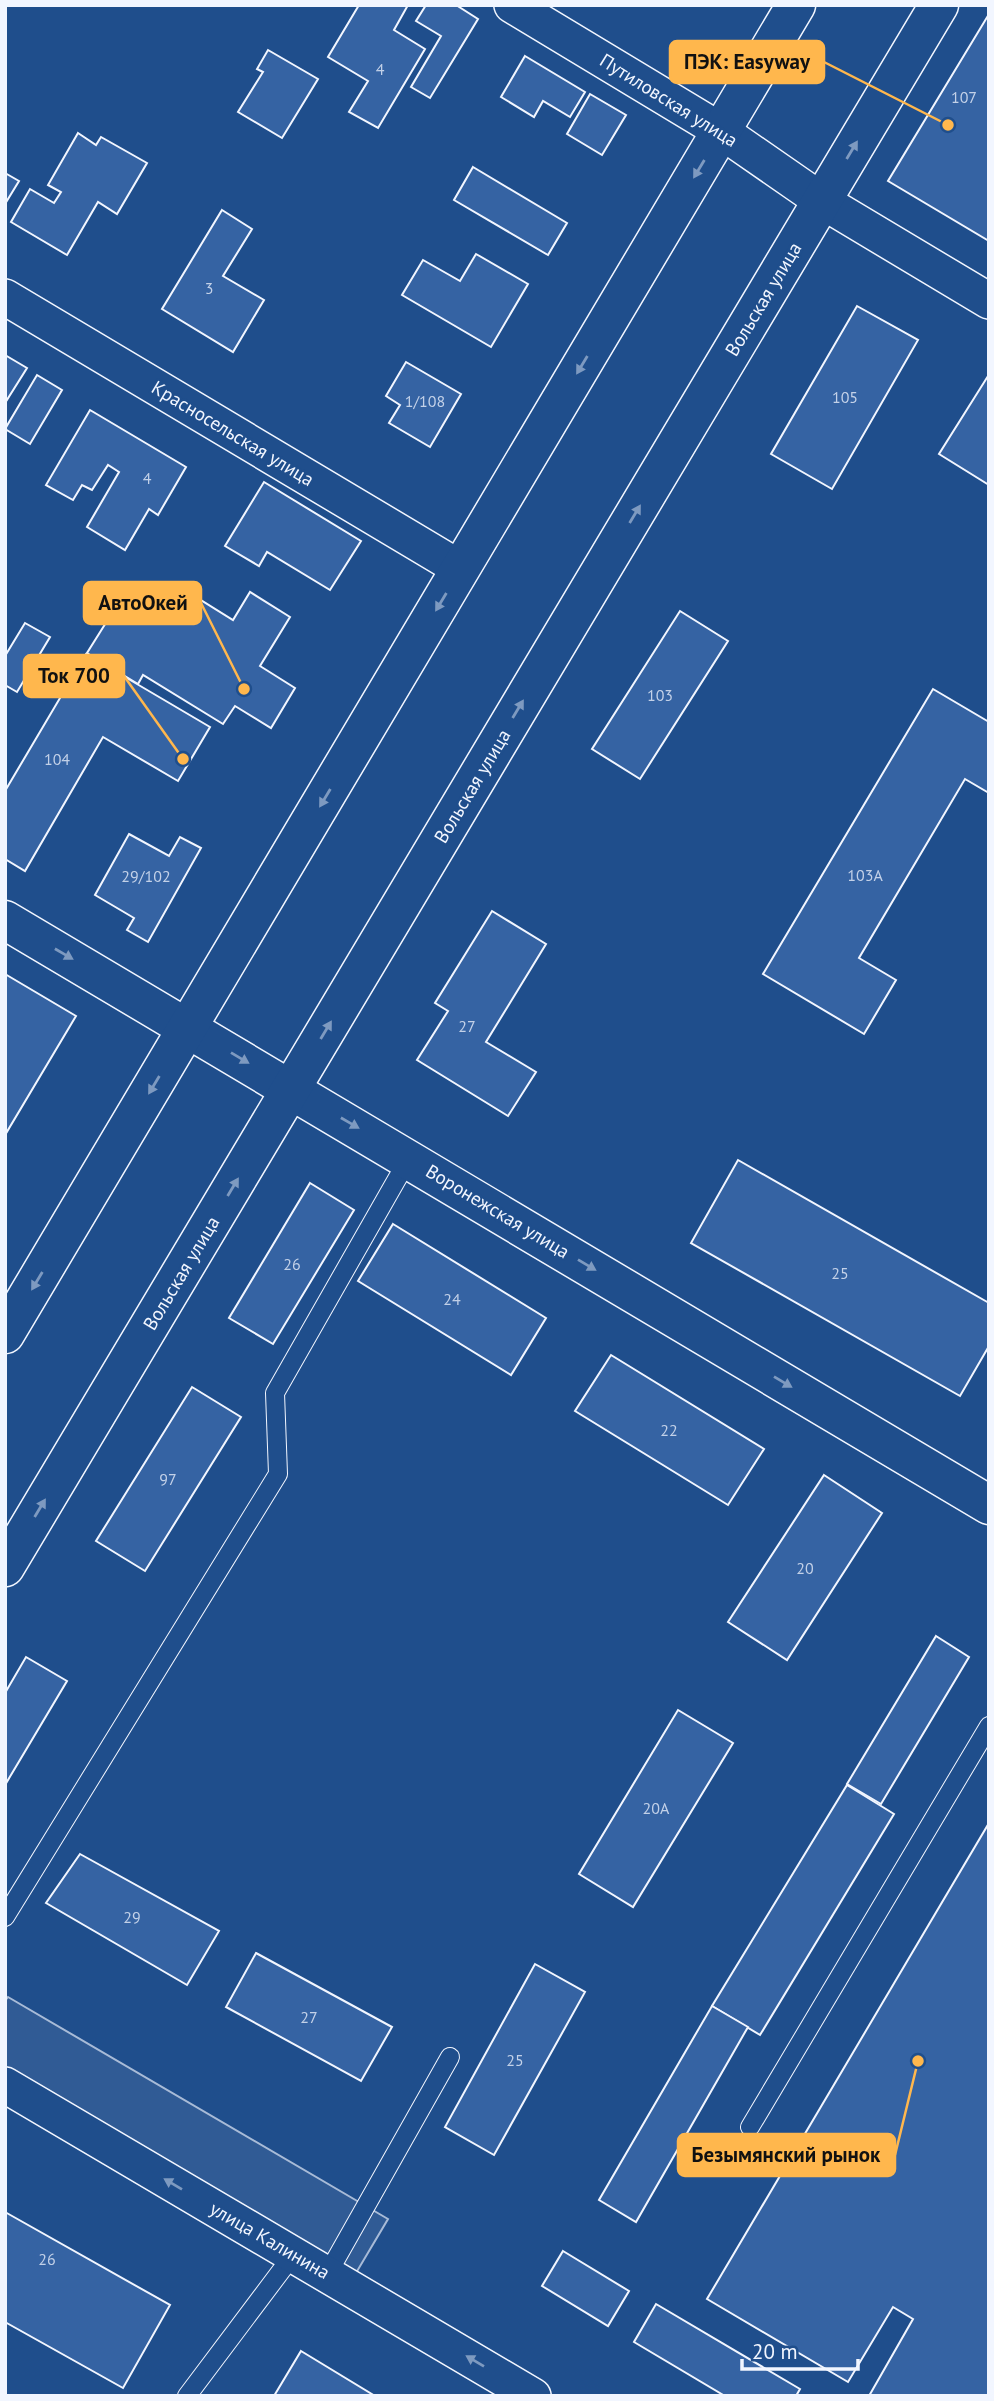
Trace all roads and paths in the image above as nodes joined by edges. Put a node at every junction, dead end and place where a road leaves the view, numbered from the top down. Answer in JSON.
{"nodes":[{"id":1,"x":512,"y":5,"type":"edge"},
{"id":2,"x":796,"y":5,"type":"edge"},
{"id":3,"x":939,"y":5,"type":"edge"},
{"id":4,"x":721,"y":131,"type":"junction"},
{"id":5,"x":822,"y":201,"type":"junction"},
{"id":6,"x":5,"y":297,"type":"edge"},
{"id":7,"x":989,"y":300,"type":"edge"},
{"id":8,"x":461,"y":569,"type":"junction"},
{"id":9,"x":5,"y":920,"type":"edge"},
{"id":10,"x":188,"y":1027,"type":"junction"},
{"id":11,"x":291,"y":1089,"type":"junction"},
{"id":12,"x":409,"y":1158,"type":"junction"},
{"id":13,"x":5,"y":1334,"type":"edge"},
{"id":14,"x":989,"y":1505,"type":"edge"},
{"id":15,"x":5,"y":1567,"type":"edge"},
{"id":16,"x":989,"y":1726,"type":"edge"},
{"id":17,"x":5,"y":1917,"type":"edge"},
{"id":18,"x":450,"y":2057,"type":"dead end"},
{"id":19,"x":5,"y":2084,"type":"edge"},
{"id":20,"x":750,"y":2127,"type":"dead end"},
{"id":21,"x":293,"y":2255,"type":"junction"},
{"id":22,"x":328,"y":2273,"type":"junction"},
{"id":23,"x":187,"y":2396,"type":"edge"},
{"id":24,"x":533,"y":2396,"type":"edge"}],
"edges":[{"from":1,"to":4,"type":"street","name":"Путиловская улица"},
{"from":2,"to":4,"type":"main road"},
{"from":5,"to":3,"type":"main road","name":"Вольская улица","one_way":true},
{"from":4,"to":5,"type":"street","name":"Путиловская улица"},
{"from":4,"to":8,"type":"main road","one_way":true},
{"from":5,"to":7,"type":"street","name":"Путиловская улица"},
{"from":11,"to":5,"type":"main road","name":"Вольская улица","one_way":true},
{"from":6,"to":8,"type":"street","name":"Красносельская улица"},
{"from":8,"to":10,"type":"main road","one_way":true},
{"from":9,"to":10,"type":"main road","name":"Воронежская улица","one_way":true},
{"from":10,"to":11,"type":"main road","name":"Воронежская улица","one_way":true},
{"from":10,"to":13,"type":"main road","one_way":true},
{"from":11,"to":12,"type":"main road","name":"Воронежская улица","one_way":true},
{"from":15,"to":11,"type":"main road","name":"Вольская улица","one_way":true},
{"from":12,"to":14,"type":"main road","name":"Воронежская улица","one_way":true},
{"from":12,"to":17,"type":"lane"},
{"from":16,"to":20,"type":"lane"},
{"from":18,"to":22,"type":"lane"},
{"from":21,"to":19,"type":"street","name":"улица Калинина","one_way":true},
{"from":21,"to":22,"type":"street","name":"улица Калинина"},
{"from":21,"to":23,"type":"lane"},
{"from":24,"to":22,"type":"street","name":"улица Калинина","one_way":true}]}
